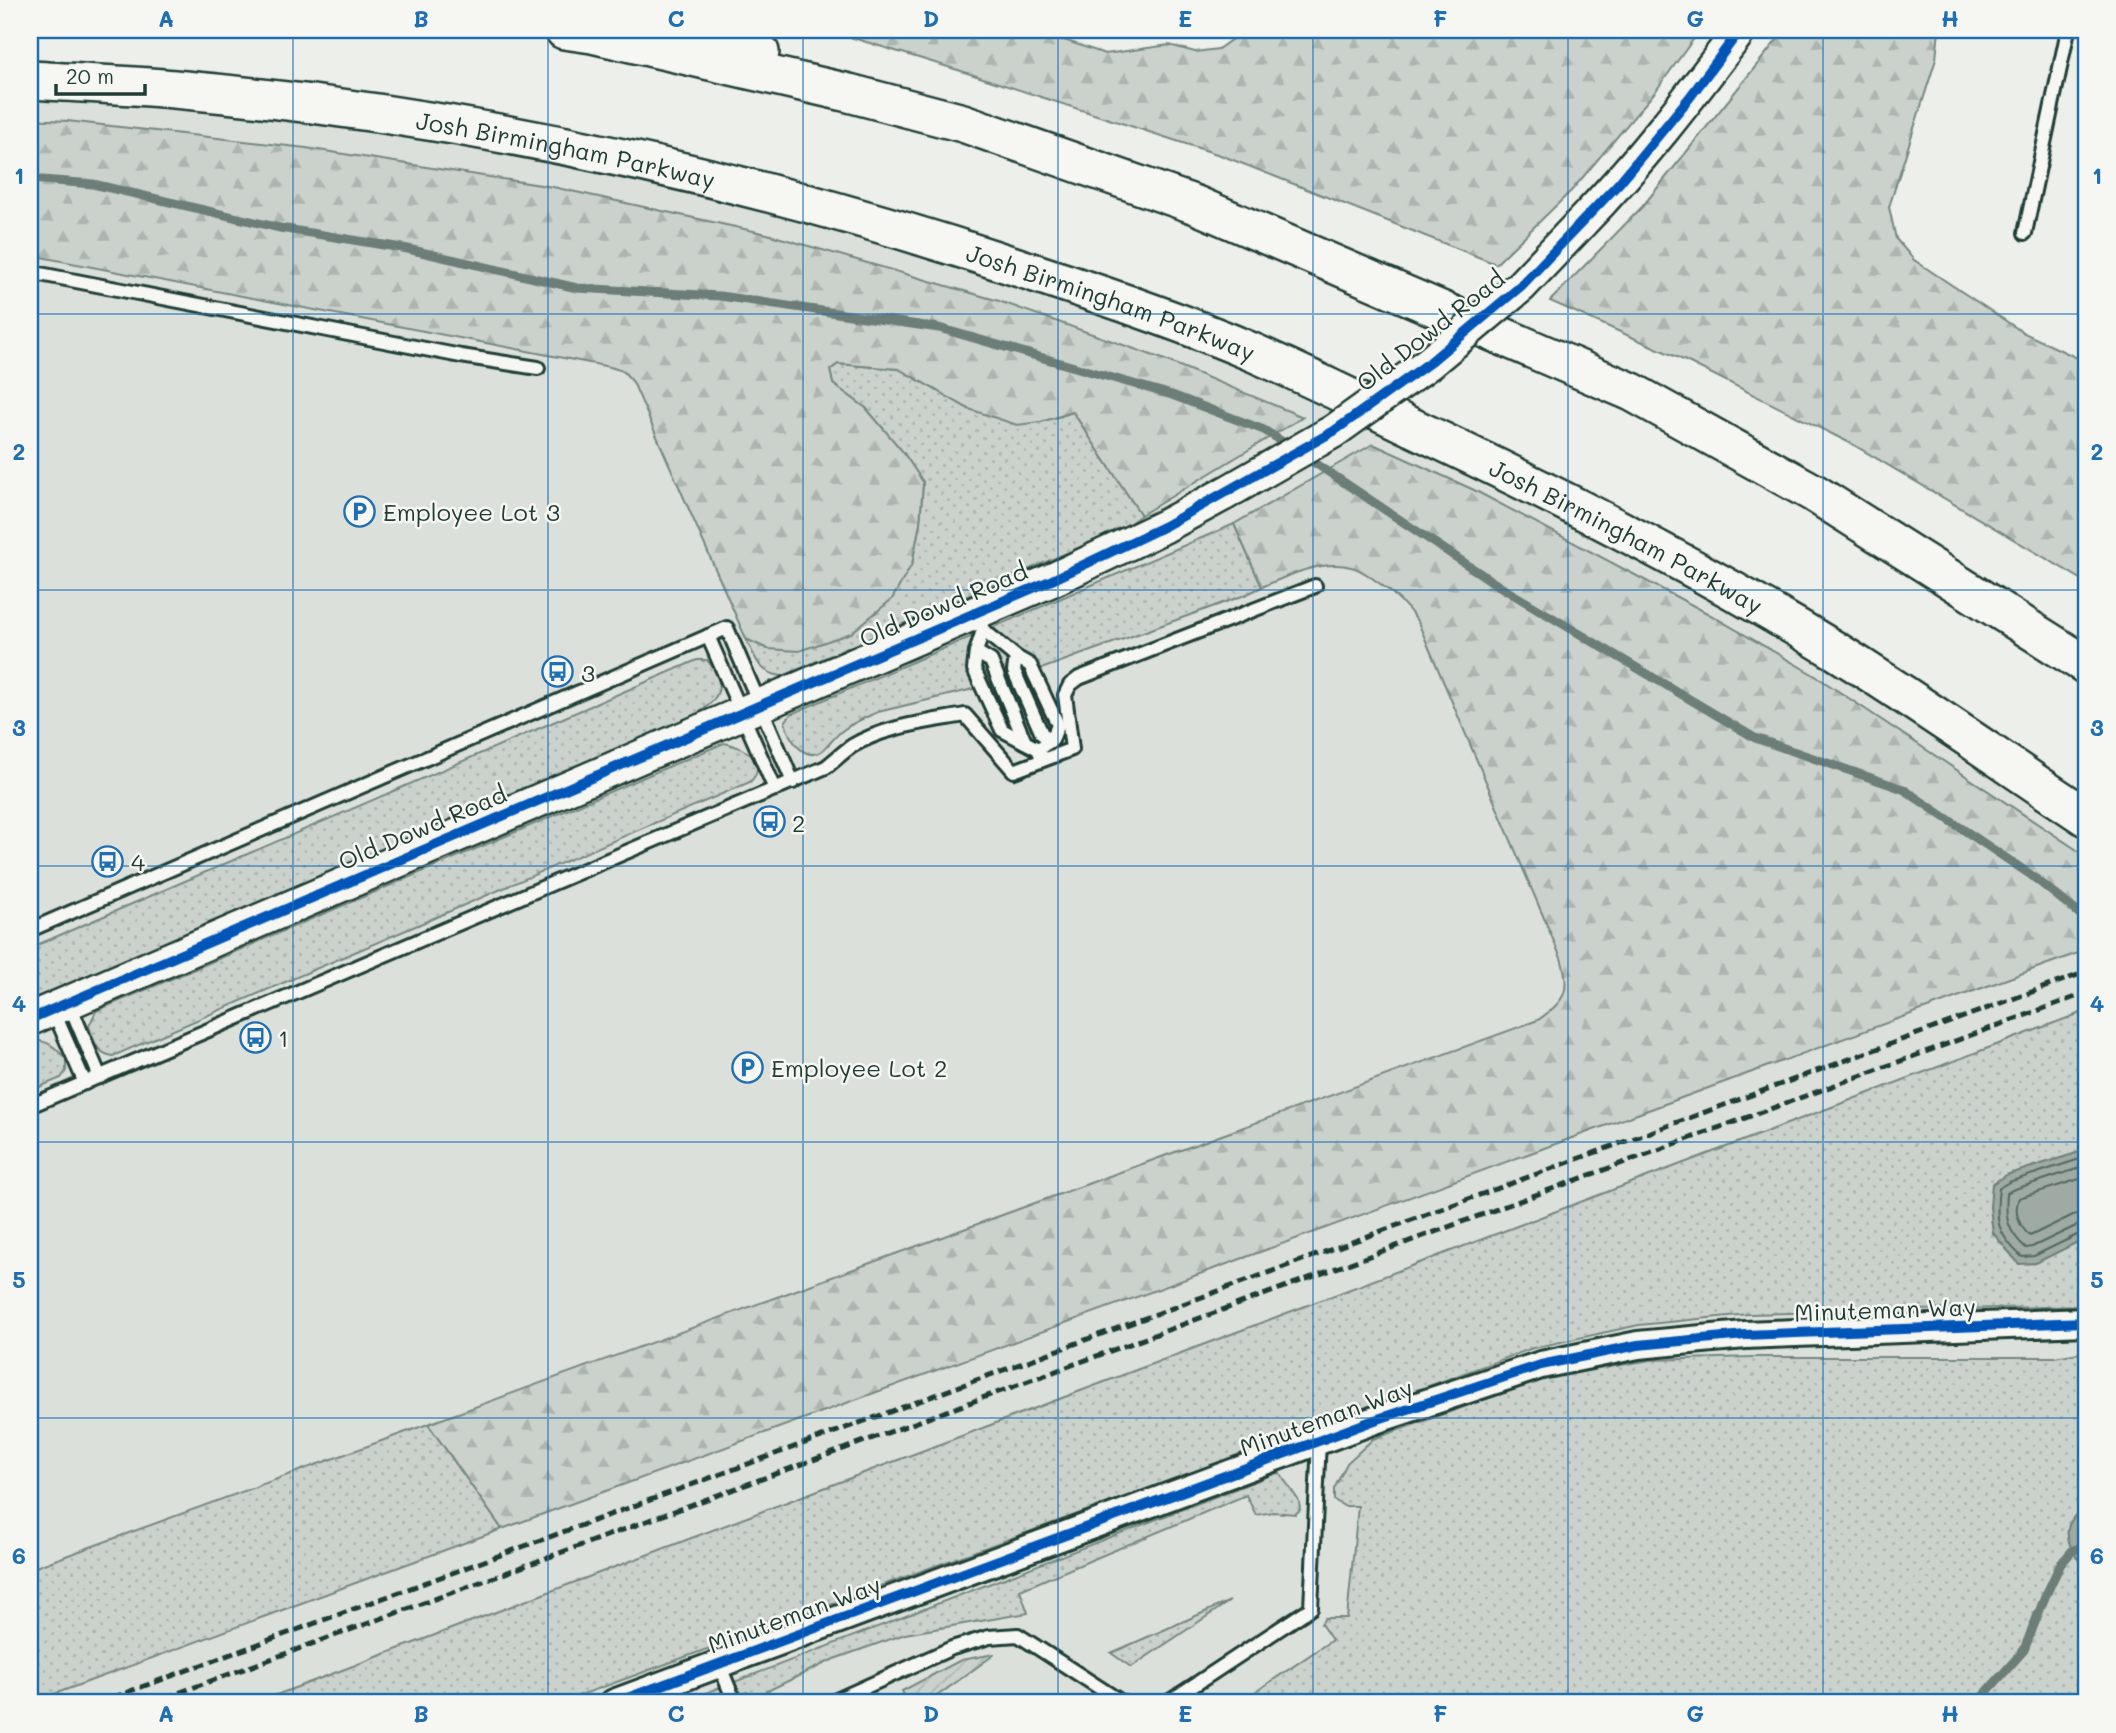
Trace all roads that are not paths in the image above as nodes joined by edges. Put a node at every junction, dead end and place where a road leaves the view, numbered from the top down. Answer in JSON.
{"nodes":[{"id":1,"x":564,"y":30,"type":"edge"},
{"id":2,"x":696,"y":30,"type":"edge"},
{"id":3,"x":1740,"y":30,"type":"edge"},
{"id":4,"x":2068,"y":30,"type":"edge"},
{"id":5,"x":30,"y":80,"type":"edge"},
{"id":6,"x":962,"y":123,"type":"junction"},
{"id":7,"x":2025,"y":233,"type":"dead end"},
{"id":8,"x":30,"y":272,"type":"edge"},
{"id":9,"x":538,"y":368,"type":"dead end"},
{"id":10,"x":1315,"y":586,"type":"dead end"},
{"id":11,"x":980,"y":621,"type":"junction"},
{"id":12,"x":708,"y":636,"type":"junction"},
{"id":13,"x":976,"y":652,"type":"junction"},
{"id":14,"x":2086,"y":665,"type":"edge"},
{"id":15,"x":751,"y":709,"type":"junction"},
{"id":16,"x":1025,"y":741,"type":"junction"},
{"id":17,"x":1040,"y":754,"type":"junction"},
{"id":18,"x":793,"y":782,"type":"junction"},
{"id":19,"x":775,"y":789,"type":"junction"},
{"id":20,"x":2086,"y":817,"type":"edge"},
{"id":21,"x":30,"y":930,"type":"edge"},
{"id":22,"x":50,"y":1010,"type":"edge"},
{"id":23,"x":100,"y":1077,"type":"junction"},
{"id":24,"x":85,"y":1083,"type":"junction"},
{"id":25,"x":30,"y":1106,"type":"edge"},
{"id":26,"x":2086,"y":1322,"type":"edge"},
{"id":27,"x":1319,"y":1441,"type":"junction"},
{"id":28,"x":719,"y":1664,"type":"junction"},
{"id":29,"x":614,"y":1703,"type":"edge"},
{"id":30,"x":735,"y":1703,"type":"edge"},
{"id":31,"x":830,"y":1703,"type":"edge"},
{"id":32,"x":1123,"y":1703,"type":"edge"},
{"id":33,"x":1167,"y":1703,"type":"edge"}],
"edges":[{"from":1,"to":6,"type":"main road"},
{"from":2,"to":6,"type":"main road"},
{"from":3,"to":11,"type":"street","name":"Old Dowd Road","bridge":true},
{"from":4,"to":7,"type":"lane"},
{"from":5,"to":20,"type":"main road","name":"Josh Birmingham Parkway"},
{"from":6,"to":14,"type":"main road"},
{"from":8,"to":9,"type":"lane"},
{"from":10,"to":17,"type":"lane"},
{"from":11,"to":13,"type":"lane"},
{"from":11,"to":15,"type":"street","name":"Old Dowd Road"},
{"from":11,"to":17,"type":"lane"},
{"from":12,"to":15,"type":"lane"},
{"from":12,"to":15,"type":"lane"},
{"from":12,"to":21,"type":"lane"},
{"from":13,"to":16,"type":"lane"},
{"from":13,"to":16,"type":"lane"},
{"from":15,"to":18,"type":"lane"},
{"from":15,"to":19,"type":"lane"},
{"from":15,"to":22,"type":"street","name":"Old Dowd Road"},
{"from":16,"to":17,"type":"lane"},
{"from":17,"to":18,"type":"lane"},
{"from":18,"to":19,"type":"lane"},
{"from":19,"to":23,"type":"lane"},
{"from":22,"to":23,"type":"lane"},
{"from":22,"to":24,"type":"lane"},
{"from":23,"to":24,"type":"lane"},
{"from":24,"to":25,"type":"lane"},
{"from":26,"to":27,"type":"street","name":"Minuteman Way"},
{"from":27,"to":28,"type":"street","name":"Minuteman Way"},
{"from":27,"to":33,"type":"lane"},
{"from":28,"to":29,"type":"street","name":"Minuteman Way"},
{"from":28,"to":30,"type":"lane"},
{"from":31,"to":32,"type":"lane"}]}
